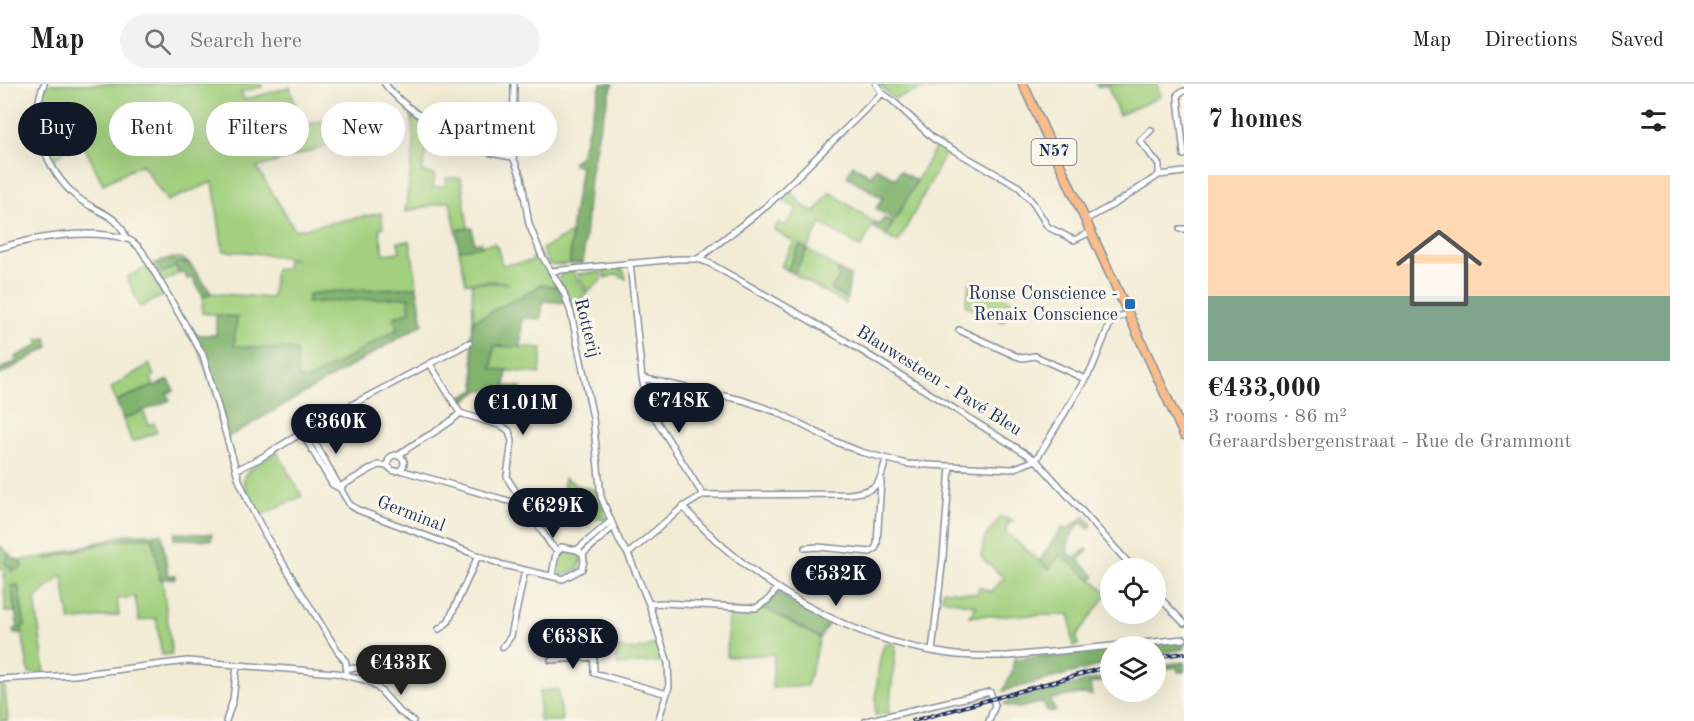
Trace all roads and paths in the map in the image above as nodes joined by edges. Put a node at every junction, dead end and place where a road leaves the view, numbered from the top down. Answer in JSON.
{"nodes":[{"id":1,"x":44,"y":84,"type":"edge"},
{"id":2,"x":385,"y":84,"type":"edge"},
{"id":3,"x":514,"y":84,"type":"edge"},
{"id":4,"x":876,"y":84,"type":"edge"},
{"id":5,"x":1023,"y":84,"type":"edge"},
{"id":6,"x":1184,"y":91,"type":"edge"},
{"id":7,"x":882,"y":93,"type":"junction"},
{"id":8,"x":1151,"y":130,"type":"dead end"},
{"id":9,"x":1183,"y":141,"type":"edge"},
{"id":10,"x":1184,"y":155,"type":"edge"},
{"id":11,"x":513,"y":157,"type":"junction"},
{"id":12,"x":1184,"y":172,"type":"edge"},
{"id":13,"x":1160,"y":175,"type":"junction"},
{"id":14,"x":1085,"y":220,"type":"junction"},
{"id":15,"x":1091,"y":232,"type":"junction"},
{"id":16,"x":126,"y":239,"type":"junction"},
{"id":17,"x":0,"y":248,"type":"edge"},
{"id":18,"x":698,"y":259,"type":"junction"},
{"id":19,"x":630,"y":263,"type":"junction"},
{"id":20,"x":551,"y":271,"type":"junction"},
{"id":21,"x":1128,"y":313,"type":"junction"},
{"id":22,"x":959,"y":330,"type":"dead end"},
{"id":23,"x":469,"y":343,"type":"dead end"},
{"id":24,"x":430,"y":364,"type":"junction"},
{"id":25,"x":642,"y":378,"type":"junction"},
{"id":26,"x":1085,"y":379,"type":"junction"},
{"id":27,"x":460,"y":413,"type":"junction"},
{"id":28,"x":308,"y":430,"type":"junction"},
{"id":29,"x":303,"y":434,"type":"junction"},
{"id":30,"x":1184,"y":435,"type":"edge"},
{"id":31,"x":398,"y":456,"type":"junction"},
{"id":32,"x":886,"y":459,"type":"junction"},
{"id":33,"x":1036,"y":460,"type":"junction"},
{"id":34,"x":388,"y":466,"type":"junction"},
{"id":35,"x":950,"y":467,"type":"junction"},
{"id":36,"x":236,"y":470,"type":"junction"},
{"id":37,"x":400,"y":470,"type":"junction"},
{"id":38,"x":881,"y":480,"type":"junction"},
{"id":39,"x":341,"y":489,"type":"junction"},
{"id":40,"x":703,"y":495,"type":"junction"},
{"id":41,"x":526,"y":506,"type":"junction"},
{"id":42,"x":683,"y":507,"type":"junction"},
{"id":43,"x":612,"y":524,"type":"junction"},
{"id":44,"x":805,"y":548,"type":"dead end"},
{"id":45,"x":577,"y":550,"type":"junction"},
{"id":46,"x":558,"y":551,"type":"junction"},
{"id":47,"x":583,"y":554,"type":"junction"},
{"id":48,"x":628,"y":554,"type":"junction"},
{"id":49,"x":478,"y":556,"type":"junction"},
{"id":50,"x":1123,"y":558,"type":"edge"},
{"id":51,"x":525,"y":570,"type":"junction"},
{"id":52,"x":552,"y":575,"type":"junction"},
{"id":53,"x":777,"y":589,"type":"junction"},
{"id":54,"x":649,"y":604,"type":"junction"},
{"id":55,"x":1166,"y":604,"type":"edge"},
{"id":56,"x":1184,"y":622,"type":"edge"},
{"id":57,"x":439,"y":629,"type":"dead end"},
{"id":58,"x":1184,"y":639,"type":"edge"},
{"id":59,"x":502,"y":647,"type":"dead end"},
{"id":60,"x":932,"y":651,"type":"junction"},
{"id":61,"x":594,"y":657,"type":"junction"},
{"id":62,"x":570,"y":659,"type":"junction"},
{"id":63,"x":551,"y":660,"type":"dead end"},
{"id":64,"x":237,"y":665,"type":"junction"},
{"id":65,"x":346,"y":671,"type":"junction"},
{"id":66,"x":0,"y":679,"type":"edge"},
{"id":67,"x":667,"y":694,"type":"junction"},
{"id":68,"x":226,"y":721,"type":"edge"},
{"id":69,"x":413,"y":721,"type":"edge"},
{"id":70,"x":658,"y":721,"type":"edge"},
{"id":71,"x":866,"y":721,"type":"edge"},
{"id":72,"x":989,"y":721,"type":"edge"}],
"edges":[{"from":1,"to":16,"type":"street"},
{"from":2,"to":11,"type":"street"},
{"from":3,"to":11,"type":"street","name":"Rotterij"},
{"from":4,"to":7,"type":"street"},
{"from":5,"to":14,"type":"main road","number":"N57"},
{"from":6,"to":9,"type":"street"},
{"from":7,"to":15,"type":"street"},
{"from":7,"to":18,"type":"street"},
{"from":8,"to":13,"type":"street"},
{"from":9,"to":10,"type":"street"},
{"from":11,"to":20,"type":"street","name":"Rotterij"},
{"from":12,"to":13,"type":"street"},
{"from":13,"to":14,"type":"street"},
{"from":14,"to":15,"type":"main road","number":"N57"},
{"from":15,"to":21,"type":"main road","number":"N57"},
{"from":16,"to":17,"type":"street"},
{"from":16,"to":36,"type":"street"},
{"from":18,"to":19,"type":"street"},
{"from":18,"to":33,"type":"street","name":"Blauwesteen - Pavé Bleu"},
{"from":19,"to":20,"type":"street"},
{"from":19,"to":25,"type":"street"},
{"from":20,"to":43,"type":"street","name":"Rotterij"},
{"from":21,"to":26,"type":"street"},
{"from":21,"to":30,"type":"main road","number":"N57"},
{"from":22,"to":26,"type":"street"},
{"from":23,"to":24,"type":"street"},
{"from":24,"to":27,"type":"street"},
{"from":24,"to":28,"type":"street"},
{"from":25,"to":32,"type":"street"},
{"from":25,"to":40,"type":"street"},
{"from":26,"to":33,"type":"street"},
{"from":27,"to":31,"type":"street"},
{"from":27,"to":41,"type":"street"},
{"from":28,"to":29,"type":"street"},
{"from":28,"to":39,"type":"street","name":"Germinal"},
{"from":29,"to":36,"type":"street"},
{"from":29,"to":39,"type":"street","name":"Germinal"},
{"from":31,"to":34,"type":"street"},
{"from":31,"to":37,"type":"street"},
{"from":32,"to":35,"type":"street"},
{"from":32,"to":38,"type":"street"},
{"from":33,"to":35,"type":"street"},
{"from":33,"to":50,"type":"street","name":"Blauwesteen - Pavé Bleu"},
{"from":34,"to":37,"type":"street"},
{"from":34,"to":39,"type":"street","name":"Germinal"},
{"from":35,"to":60,"type":"street"},
{"from":36,"to":65,"type":"street"},
{"from":37,"to":41,"type":"street","name":"Germinal"},
{"from":38,"to":40,"type":"street"},
{"from":38,"to":44,"type":"street"},
{"from":39,"to":49,"type":"street","name":"Germinal"},
{"from":40,"to":42,"type":"street"},
{"from":41,"to":46,"type":"street"},
{"from":42,"to":48,"type":"street"},
{"from":42,"to":53,"type":"street"},
{"from":43,"to":45,"type":"street"},
{"from":43,"to":47,"type":"street","name":"Germinal"},
{"from":43,"to":48,"type":"street","name":"Rotterij"},
{"from":45,"to":46,"type":"street"},
{"from":45,"to":47,"type":"street"},
{"from":46,"to":52,"type":"street"},
{"from":47,"to":52,"type":"street","name":"Germinal"},
{"from":48,"to":54,"type":"street","name":"Rotterij"},
{"from":49,"to":51,"type":"street","name":"Germinal"},
{"from":49,"to":57,"type":"street"},
{"from":51,"to":52,"type":"street","name":"Germinal"},
{"from":51,"to":59,"type":"street"},
{"from":53,"to":54,"type":"street"},
{"from":53,"to":60,"type":"street"},
{"from":54,"to":67,"type":"street","name":"Rotterij"},
{"from":55,"to":56,"type":"street"},
{"from":58,"to":60,"type":"street"},
{"from":61,"to":62,"type":"street"},
{"from":61,"to":62,"type":"street"},
{"from":61,"to":67,"type":"street"},
{"from":62,"to":63,"type":"street"},
{"from":64,"to":65,"type":"street"},
{"from":64,"to":66,"type":"street"},
{"from":64,"to":68,"type":"street"},
{"from":65,"to":69,"type":"street"},
{"from":67,"to":70,"type":"street","name":"Rotterij"},
{"from":71,"to":72,"type":"street"}]}
